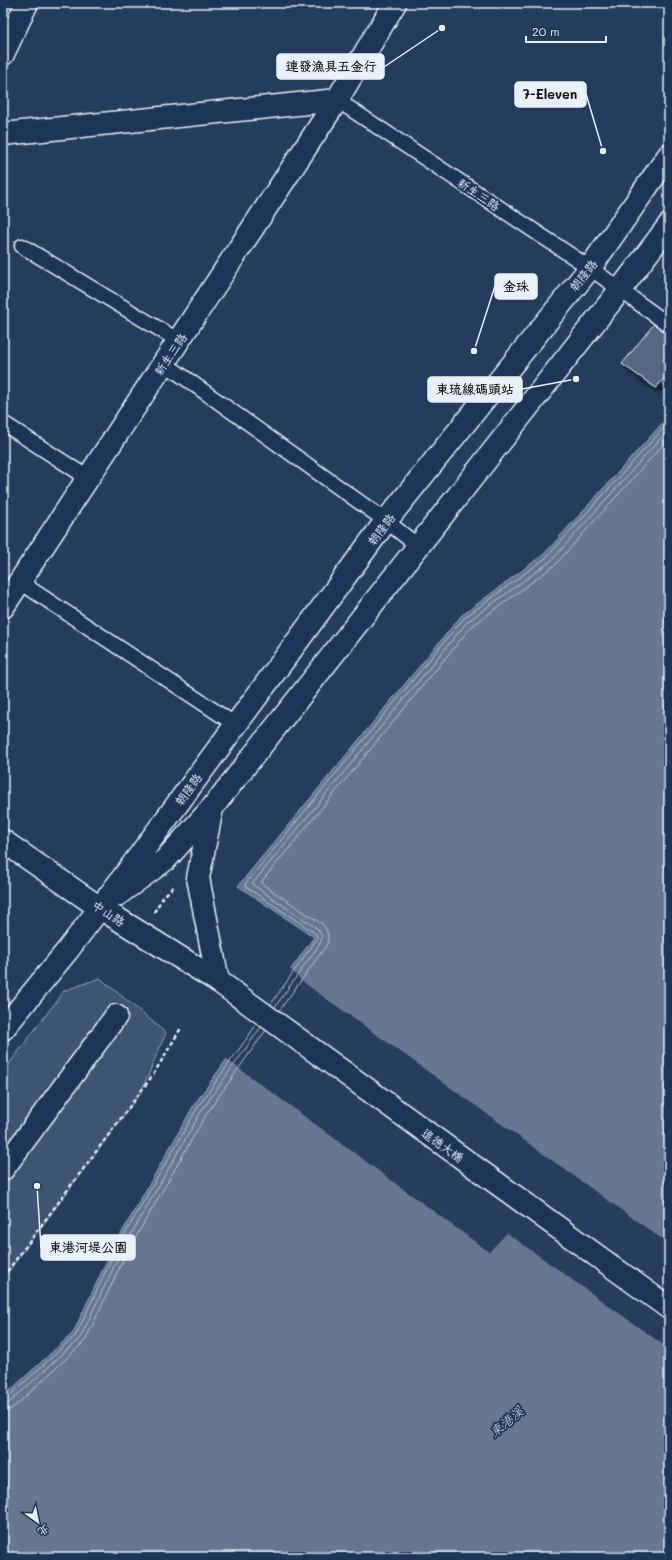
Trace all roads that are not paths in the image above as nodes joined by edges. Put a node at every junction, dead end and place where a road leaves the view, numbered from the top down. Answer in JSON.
{"nodes":[{"id":1,"x":27,"y":3,"type":"edge"},
{"id":2,"x":395,"y":3,"type":"edge"},
{"id":3,"x":3,"y":54,"type":"edge"},
{"id":4,"x":337,"y":100,"type":"junction"},
{"id":5,"x":3,"y":134,"type":"edge"},
{"id":6,"x":669,"y":155,"type":"edge"},
{"id":7,"x":669,"y":225,"type":"edge"},
{"id":8,"x":22,"y":246,"type":"dead end"},
{"id":9,"x":590,"y":268,"type":"junction"},
{"id":10,"x":620,"y":290,"type":"junction"},
{"id":11,"x":669,"y":325,"type":"edge"},
{"id":12,"x":179,"y":341,"type":"junction"},
{"id":13,"x":164,"y":363,"type":"junction"},
{"id":14,"x":3,"y":422,"type":"edge"},
{"id":15,"x":88,"y":478,"type":"junction"},
{"id":16,"x":386,"y":521,"type":"junction"},
{"id":17,"x":418,"y":546,"type":"junction"},
{"id":18,"x":20,"y":582,"type":"junction"},
{"id":19,"x":3,"y":607,"type":"edge"},
{"id":20,"x":236,"y":724,"type":"junction"},
{"id":21,"x":212,"y":808,"type":"junction"},
{"id":22,"x":3,"y":841,"type":"edge"},
{"id":23,"x":100,"y":908,"type":"junction"},
{"id":24,"x":218,"y":981,"type":"junction"},
{"id":25,"x":116,"y":1016,"type":"dead end"},
{"id":26,"x":3,"y":1029,"type":"edge"},
{"id":27,"x":3,"y":1169,"type":"edge"},
{"id":28,"x":669,"y":1308,"type":"edge"}],
"edges":[{"from":1,"to":3,"type":"street"},
{"from":2,"to":4,"type":"street","name":"新生三路"},
{"from":4,"to":5,"type":"street"},
{"from":4,"to":9,"type":"lane","name":"新生三路"},
{"from":4,"to":12,"type":"street","name":"新生三路"},
{"from":6,"to":9,"type":"street","name":"朝隆路"},
{"from":7,"to":10,"type":"street","name":"朝隆路"},
{"from":8,"to":12,"type":"lane"},
{"from":9,"to":10,"type":"lane","name":"新生三路"},
{"from":9,"to":16,"type":"street","name":"朝隆路"},
{"from":10,"to":11,"type":"lane","name":"新生三路"},
{"from":10,"to":17,"type":"street","name":"朝隆路"},
{"from":12,"to":13,"type":"street","name":"新生三路"},
{"from":13,"to":15,"type":"street","name":"新生三路"},
{"from":13,"to":16,"type":"lane"},
{"from":14,"to":15,"type":"lane"},
{"from":15,"to":18,"type":"street","name":"新生三路"},
{"from":16,"to":17,"type":"lane"},
{"from":16,"to":20,"type":"street","name":"朝隆路"},
{"from":17,"to":21,"type":"street","name":"朝隆路"},
{"from":18,"to":19,"type":"street","name":"新生三路"},
{"from":18,"to":20,"type":"lane"},
{"from":20,"to":23,"type":"street","name":"朝隆路"},
{"from":21,"to":23,"type":"street","name":"朝隆路"},
{"from":21,"to":24,"type":"street"},
{"from":22,"to":23,"type":"street","name":"中山路"},
{"from":23,"to":24,"type":"street","name":"中山路"},
{"from":23,"to":26,"type":"street","name":"朝隆路"},
{"from":24,"to":28,"type":"street","name":"進德大橋"},
{"from":25,"to":27,"type":"street"}]}
